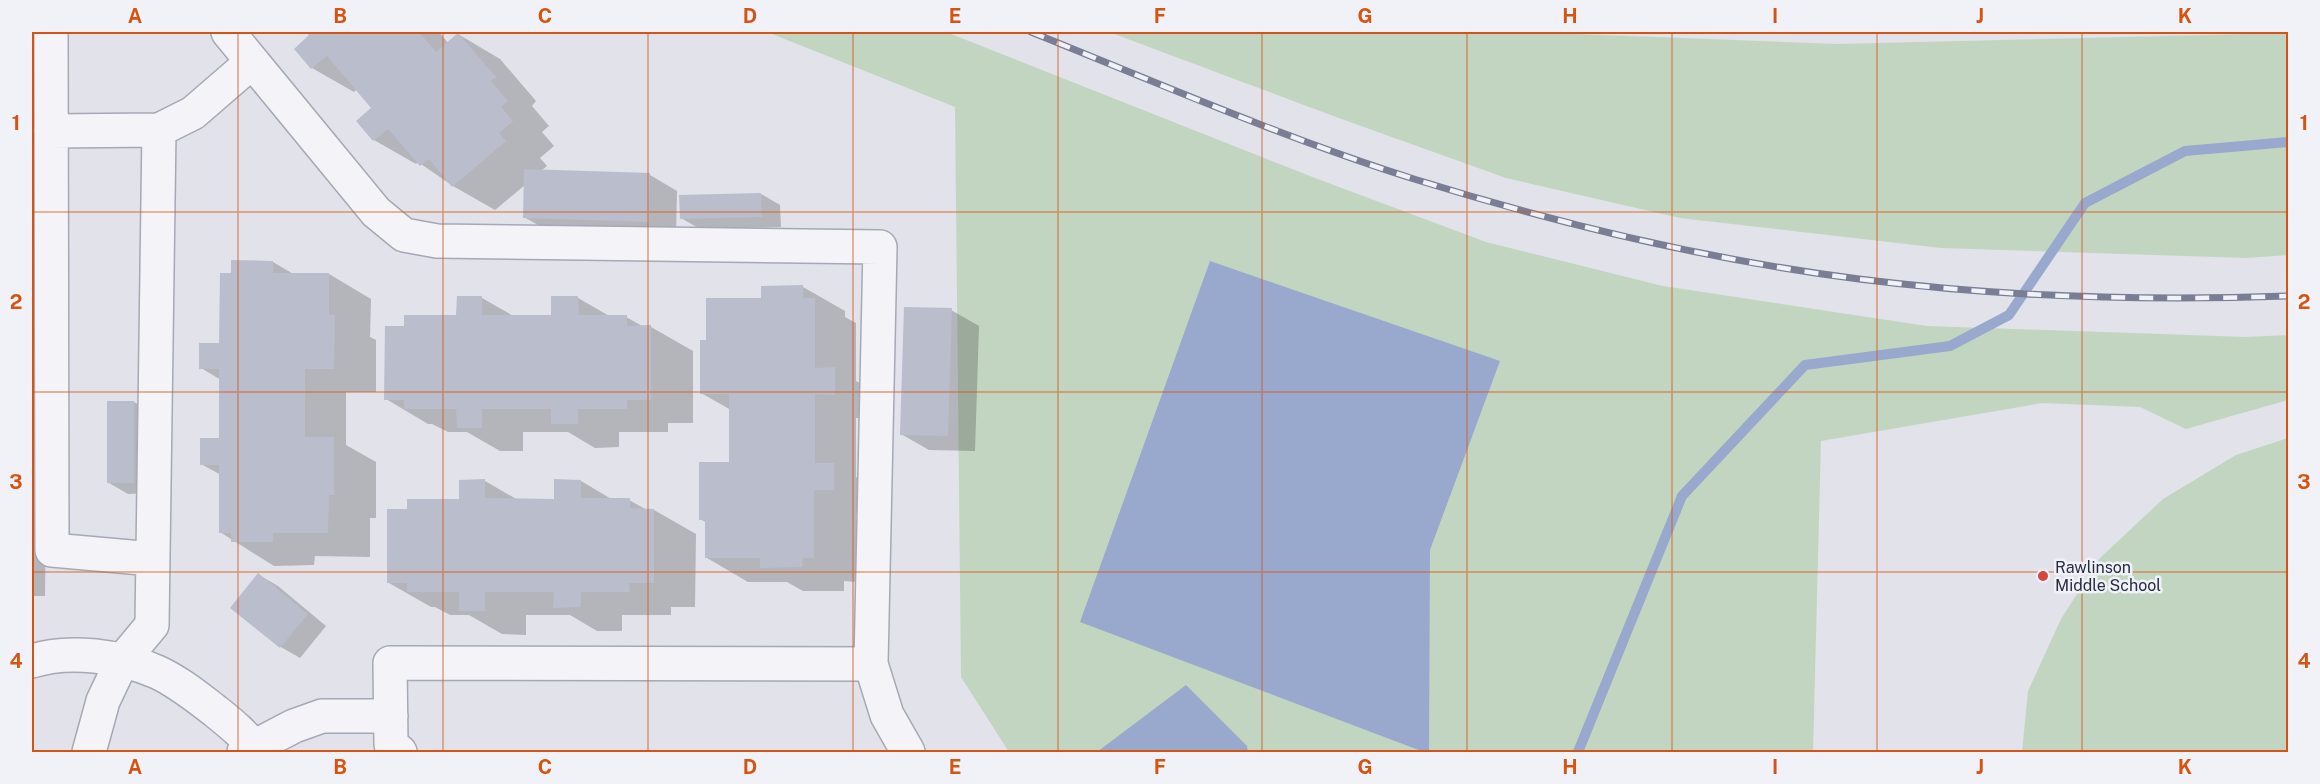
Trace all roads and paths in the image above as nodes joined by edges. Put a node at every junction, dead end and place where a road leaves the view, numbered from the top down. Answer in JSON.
{"nodes":[{"id":1,"x":51,"y":32,"type":"edge"},
{"id":2,"x":228,"y":32,"type":"edge"},
{"id":3,"x":252,"y":62,"type":"junction"},
{"id":4,"x":159,"y":130,"type":"junction"},
{"id":5,"x":51,"y":131,"type":"junction"},
{"id":6,"x":153,"y":559,"type":"junction"},
{"id":7,"x":32,"y":661,"type":"edge"},
{"id":8,"x":122,"y":661,"type":"junction"},
{"id":9,"x":871,"y":664,"type":"junction"},
{"id":10,"x":391,"y":716,"type":"junction"},
{"id":11,"x":251,"y":751,"type":"edge"},
{"id":12,"x":89,"y":753,"type":"edge"},
{"id":13,"x":400,"y":753,"type":"edge"},
{"id":14,"x":908,"y":753,"type":"edge"}],
"edges":[{"from":1,"to":5,"type":"lane"},
{"from":2,"to":3,"type":"lane"},
{"from":3,"to":4,"type":"lane"},
{"from":3,"to":9,"type":"lane"},
{"from":4,"to":5,"type":"lane"},
{"from":4,"to":6,"type":"lane"},
{"from":5,"to":6,"type":"lane"},
{"from":6,"to":8,"type":"lane"},
{"from":7,"to":8,"type":"lane"},
{"from":8,"to":11,"type":"lane"},
{"from":8,"to":12,"type":"lane"},
{"from":9,"to":10,"type":"lane"},
{"from":9,"to":14,"type":"lane"},
{"from":10,"to":11,"type":"lane"},
{"from":10,"to":13,"type":"lane"}]}
